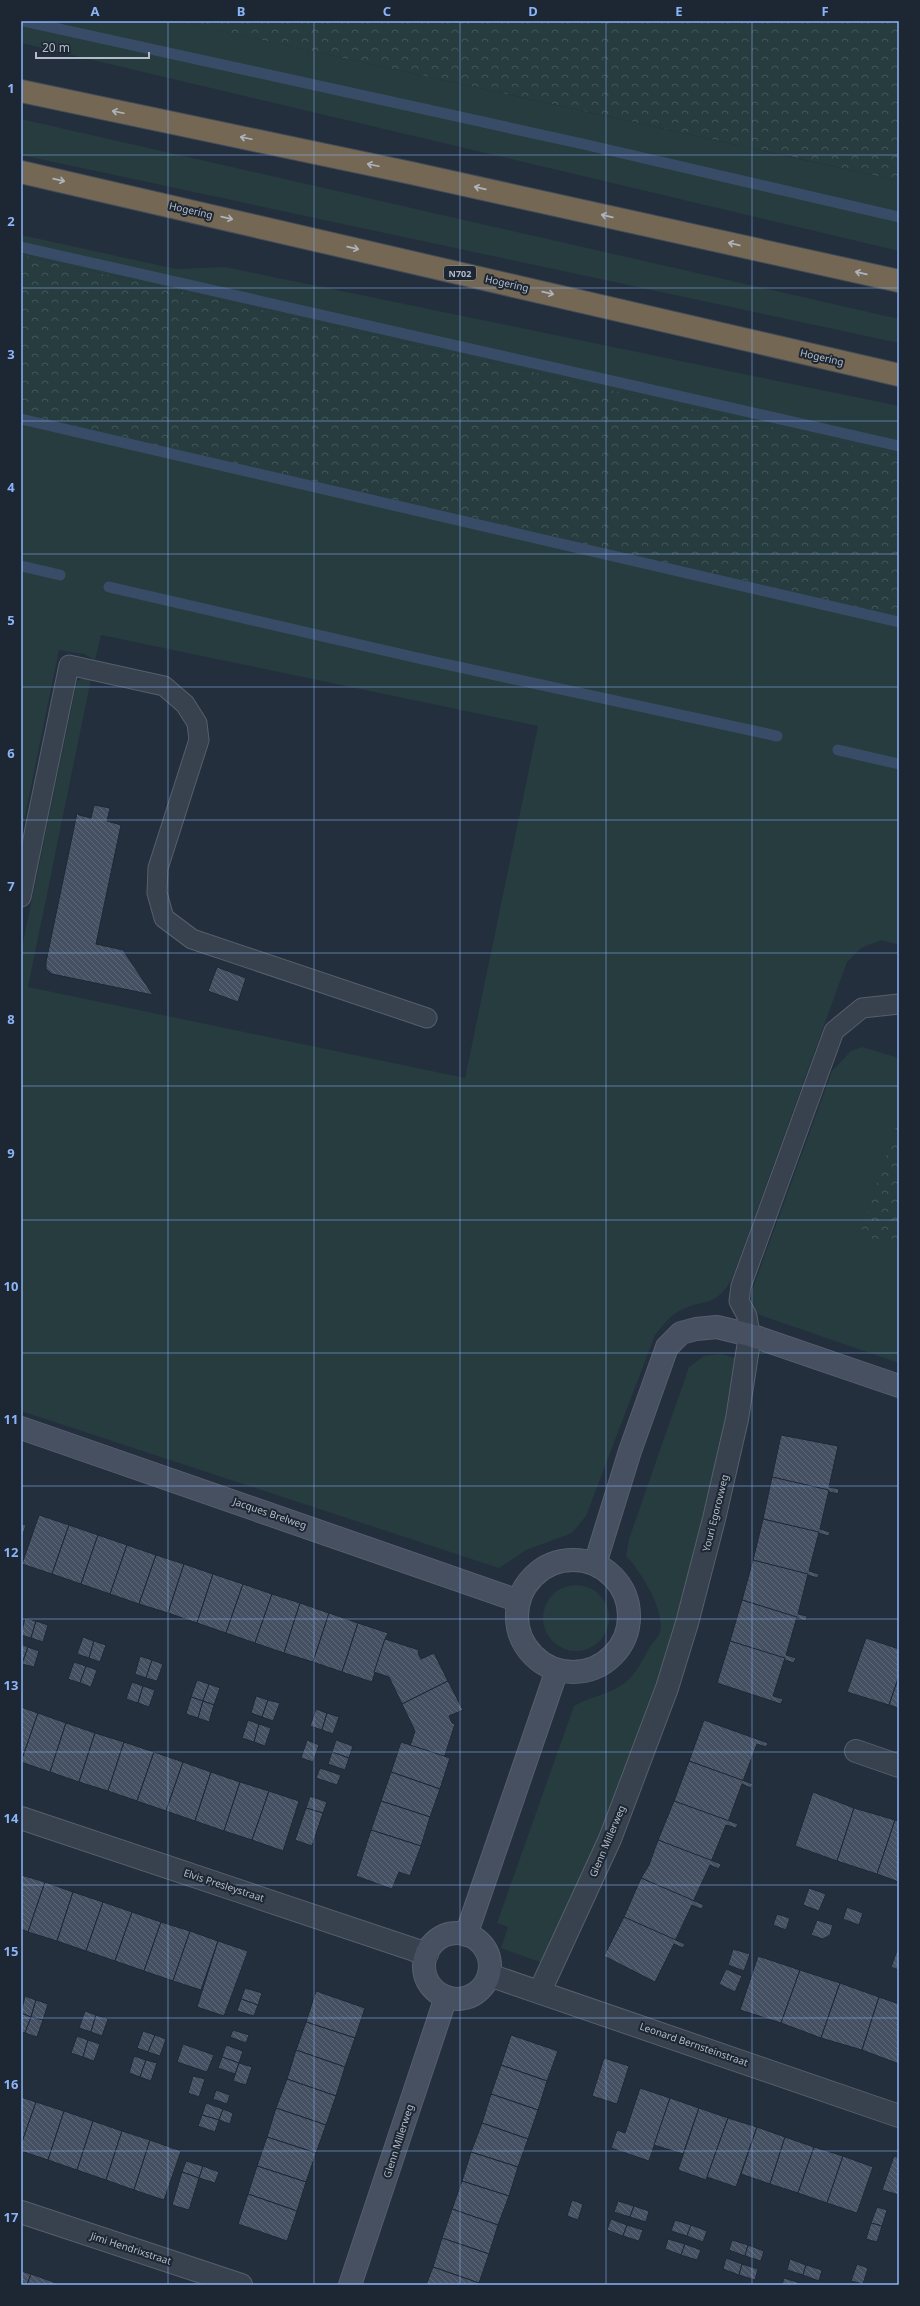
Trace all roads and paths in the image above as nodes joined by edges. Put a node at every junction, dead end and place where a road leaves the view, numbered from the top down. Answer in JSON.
{"nodes":[{"id":1,"x":21,"y":91,"type":"edge"},
{"id":2,"x":21,"y":172,"type":"edge"},
{"id":3,"x":899,"y":281,"type":"edge"},
{"id":4,"x":899,"y":375,"type":"edge"},
{"id":5,"x":21,"y":897,"type":"edge"},
{"id":6,"x":899,"y":1004,"type":"edge"},
{"id":7,"x":427,"y":1018,"type":"dead end"},
{"id":8,"x":750,"y":1335,"type":"junction"},
{"id":9,"x":899,"y":1386,"type":"edge"},
{"id":10,"x":21,"y":1428,"type":"edge"},
{"id":11,"x":595,"y":1564,"type":"junction"},
{"id":12,"x":519,"y":1601,"type":"junction"},
{"id":13,"x":557,"y":1670,"type":"junction"},
{"id":14,"x":667,"y":1688,"type":"joint"},
{"id":15,"x":856,"y":1751,"type":"dead end"},
{"id":16,"x":899,"y":1766,"type":"edge"},
{"id":17,"x":21,"y":1818,"type":"edge"},
{"id":18,"x":466,"y":1935,"type":"junction"},
{"id":19,"x":427,"y":1954,"type":"junction"},
{"id":20,"x":489,"y":1975,"type":"junction"},
{"id":21,"x":540,"y":1991,"type":"junction"},
{"id":22,"x":446,"y":1997,"type":"junction"},
{"id":23,"x":899,"y":2116,"type":"edge"},
{"id":24,"x":21,"y":2212,"type":"edge"},
{"id":25,"x":241,"y":2285,"type":"edge"},
{"id":26,"x":350,"y":2285,"type":"edge"}],
"edges":[{"from":3,"to":1,"type":"highway","one_way":true},
{"from":2,"to":4,"type":"highway","name":"Hogering","number":"N702","one_way":true},
{"from":5,"to":7,"type":"lane"},
{"from":6,"to":8,"type":"lane"},
{"from":8,"to":9,"type":"street"},
{"from":8,"to":11,"type":"street"},
{"from":8,"to":14,"type":"street","name":"Youri Egorovweg"},
{"from":10,"to":12,"type":"street","name":"Jacques Brelweg"},
{"from":11,"to":12,"type":"street"},
{"from":11,"to":13,"type":"street"},
{"from":12,"to":13,"type":"street"},
{"from":13,"to":18,"type":"street"},
{"from":14,"to":21,"type":"street","name":"Glenn Millerweg"},
{"from":15,"to":16,"type":"street"},
{"from":17,"to":19,"type":"street","name":"Elvis Presleystraat"},
{"from":18,"to":19,"type":"street"},
{"from":18,"to":20,"type":"street"},
{"from":19,"to":22,"type":"street"},
{"from":20,"to":21,"type":"street","name":"Leonard Bernsteinstraat"},
{"from":20,"to":22,"type":"street"},
{"from":21,"to":23,"type":"street","name":"Leonard Bernsteinstraat"},
{"from":22,"to":26,"type":"street","name":"Glenn Millerweg"},
{"from":24,"to":25,"type":"street","name":"Jimi Hendrixstraat"}]}
